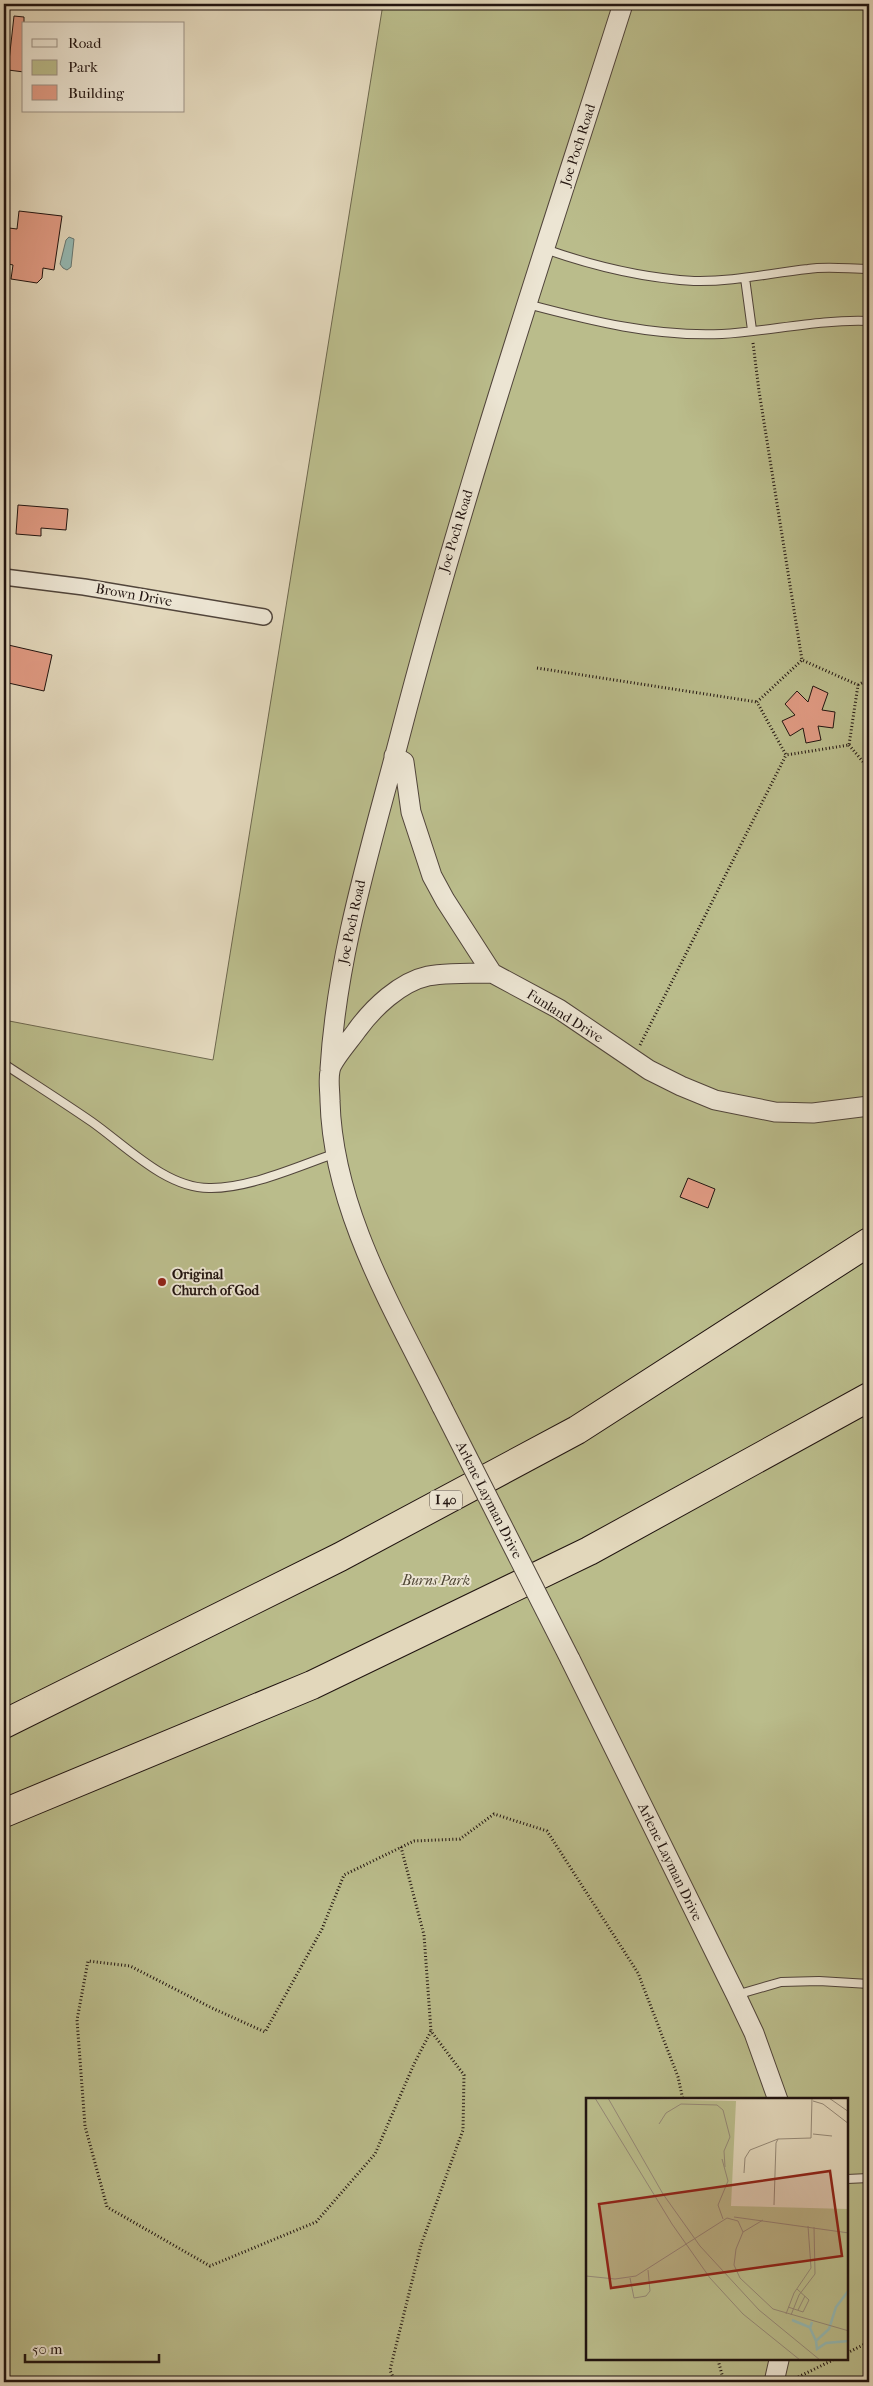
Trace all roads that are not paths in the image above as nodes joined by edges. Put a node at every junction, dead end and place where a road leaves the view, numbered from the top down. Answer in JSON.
{"nodes":[{"id":1,"x":623,"y":4,"type":"edge"},
{"id":2,"x":545,"y":249,"type":"junction"},
{"id":3,"x":869,"y":269,"type":"edge"},
{"id":4,"x":746,"y":278,"type":"junction"},
{"id":5,"x":528,"y":304,"type":"junction"},
{"id":6,"x":869,"y":321,"type":"edge"},
{"id":7,"x":752,"y":330,"type":"junction"},
{"id":8,"x":4,"y":576,"type":"edge"},
{"id":9,"x":264,"y":617,"type":"dead end"},
{"id":10,"x":394,"y":756,"type":"junction"},
{"id":11,"x":492,"y":973,"type":"junction"},
{"id":12,"x":4,"y":1064,"type":"edge"},
{"id":13,"x":330,"y":1069,"type":"junction"},
{"id":14,"x":869,"y":1106,"type":"edge"},
{"id":15,"x":336,"y":1153,"type":"junction"},
{"id":16,"x":869,"y":1242,"type":"edge"},
{"id":17,"x":869,"y":1397,"type":"edge"},
{"id":18,"x":4,"y":1724,"type":"edge"},
{"id":19,"x":4,"y":1814,"type":"edge"},
{"id":20,"x":869,"y":1984,"type":"edge"},
{"id":21,"x":736,"y":1994,"type":"junction"},
{"id":22,"x":777,"y":2098,"type":"edge"},
{"id":23,"x":869,"y":2178,"type":"edge"},
{"id":24,"x":848,"y":2179,"type":"edge"},
{"id":25,"x":779,"y":2361,"type":"edge"},
{"id":26,"x":774,"y":2382,"type":"edge"}],
"edges":[{"from":1,"to":2,"type":"street","name":"Joe Poch Road"},
{"from":2,"to":4,"type":"lane"},
{"from":2,"to":5,"type":"street","name":"Joe Poch Road"},
{"from":3,"to":4,"type":"lane"},
{"from":4,"to":7,"type":"lane"},
{"from":5,"to":7,"type":"lane"},
{"from":5,"to":10,"type":"street","name":"Joe Poch Road"},
{"from":6,"to":7,"type":"lane"},
{"from":8,"to":9,"type":"street","name":"Brown Drive"},
{"from":10,"to":11,"type":"street","name":"Funland Drive"},
{"from":10,"to":13,"type":"street","name":"Joe Poch Road"},
{"from":11,"to":13,"type":"street"},
{"from":11,"to":14,"type":"street","name":"Funland Drive"},
{"from":12,"to":15,"type":"lane"},
{"from":13,"to":15,"type":"street","name":"Arlene Layman Drive"},
{"from":15,"to":21,"type":"street","name":"Arlene Layman Drive","bridge":true},
{"from":16,"to":18,"type":"highway","number":"I 40"},
{"from":17,"to":19,"type":"highway"},
{"from":20,"to":21,"type":"lane"},
{"from":21,"to":22,"type":"street","name":"Arlene Layman Drive"},
{"from":23,"to":24,"type":"lane"},
{"from":25,"to":26,"type":"street"}]}
